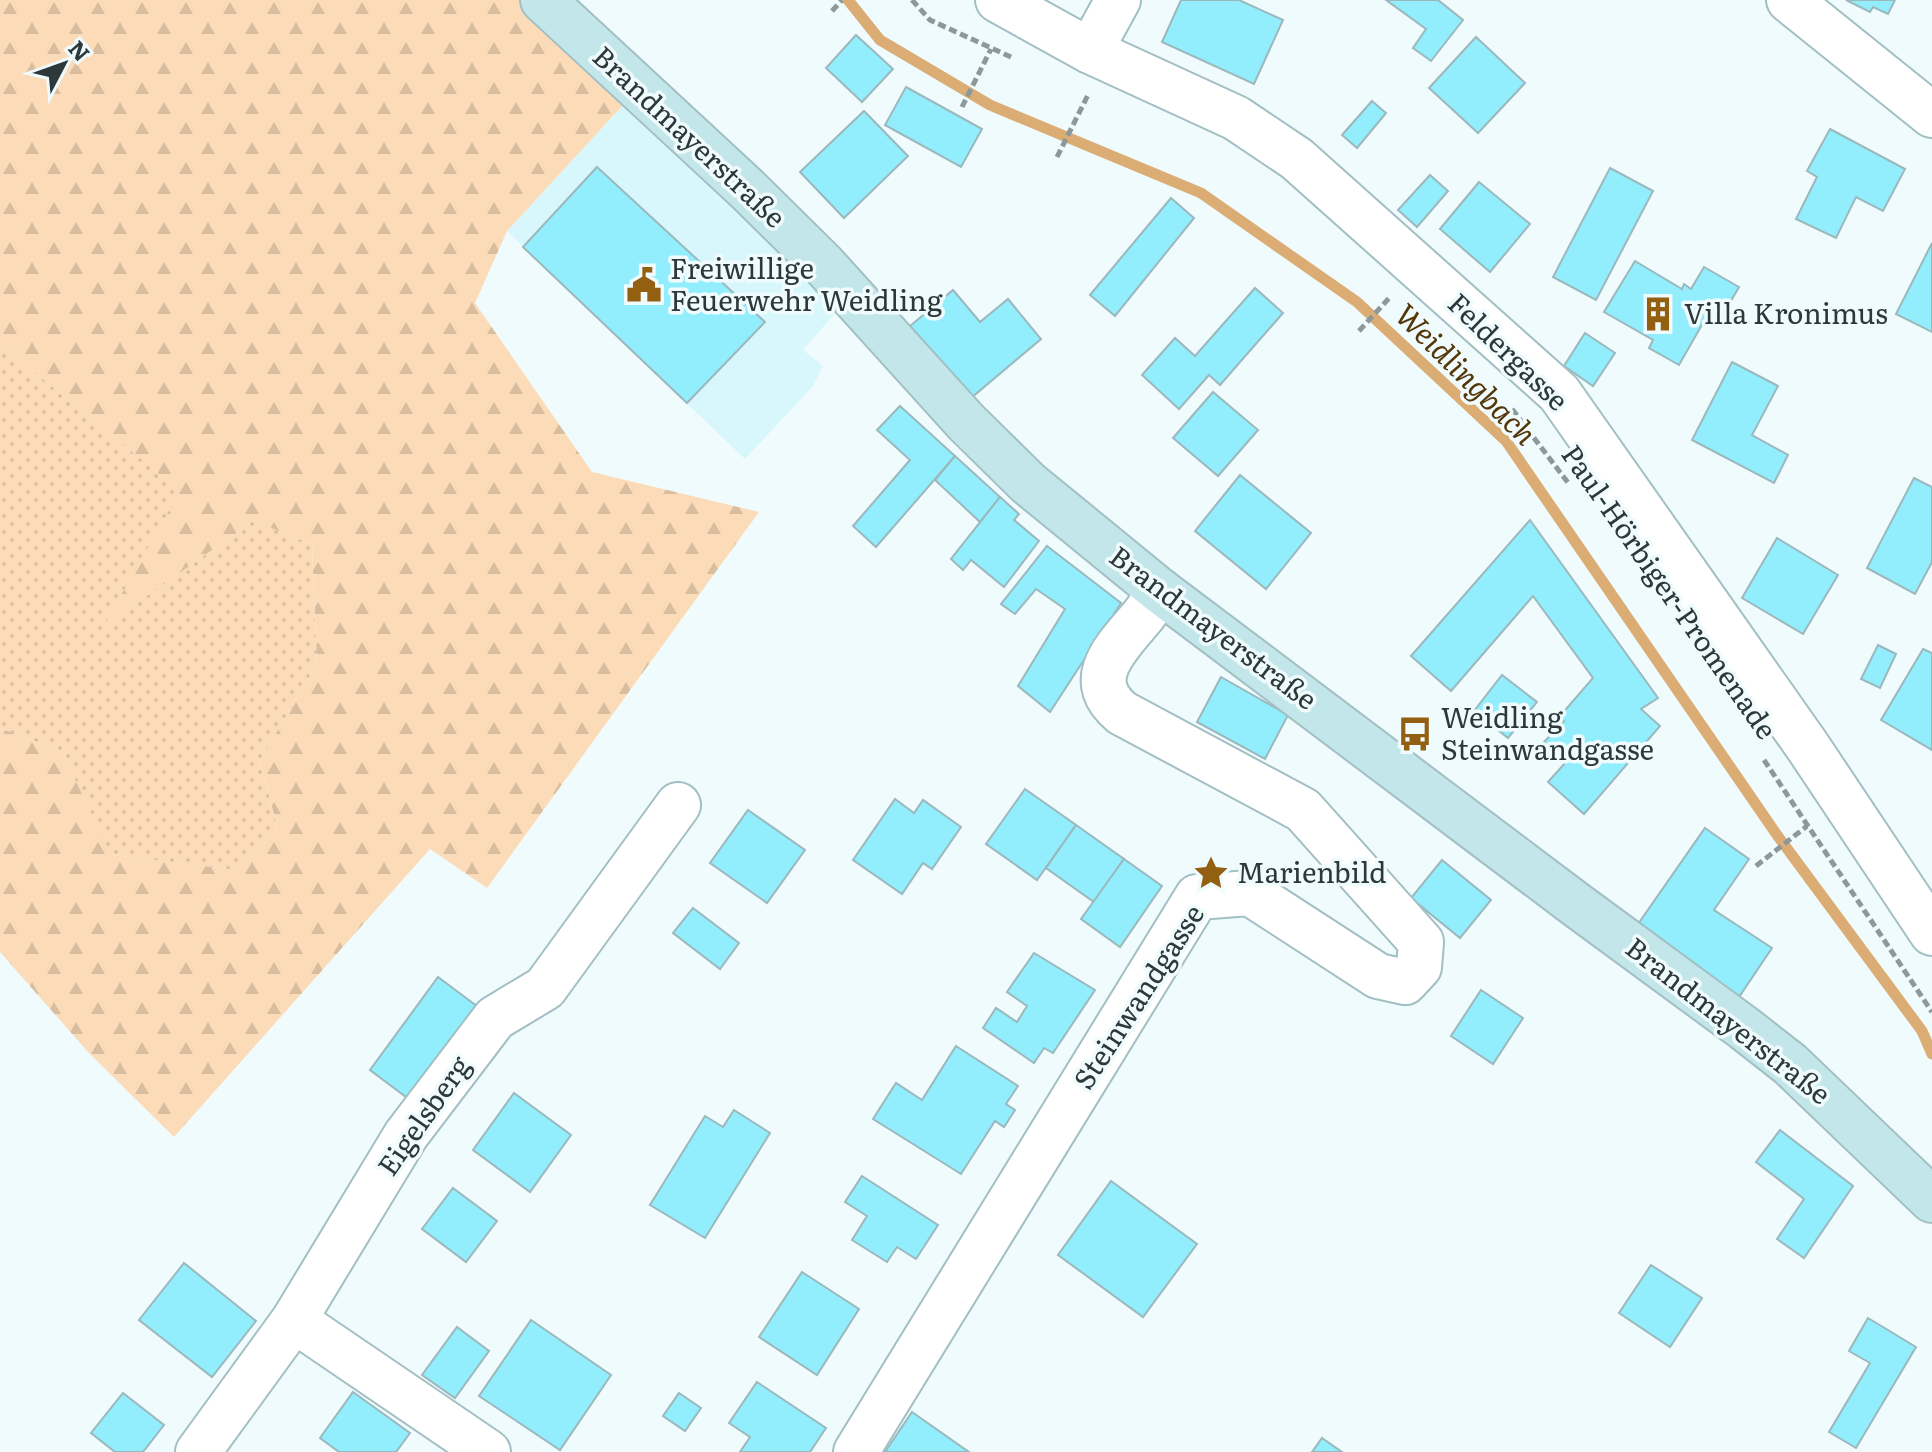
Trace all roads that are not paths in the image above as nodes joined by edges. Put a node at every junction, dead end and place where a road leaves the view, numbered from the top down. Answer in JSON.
{"nodes":[{"id":1,"x":543,"y":0,"type":"edge"},
{"id":2,"x":998,"y":0,"type":"edge"},
{"id":3,"x":1118,"y":0,"type":"edge"},
{"id":4,"x":1789,"y":0,"type":"edge"},
{"id":5,"x":1090,"y":71,"type":"junction"},
{"id":6,"x":1932,"y":115,"type":"edge"},
{"id":7,"x":1160,"y":591,"type":"junction"},
{"id":8,"x":678,"y":805,"type":"dead end"},
{"id":9,"x":1932,"y":933,"type":"edge"},
{"id":10,"x":1932,"y":1200,"type":"edge"},
{"id":11,"x":294,"y":1320,"type":"junction"},
{"id":12,"x":198,"y":1452,"type":"edge"},
{"id":13,"x":488,"y":1452,"type":"edge"},
{"id":14,"x":856,"y":1452,"type":"edge"}],
"edges":[{"from":1,"to":7,"type":"main road","name":"Brandmayerstraße"},
{"from":2,"to":5,"type":"street","name":"Feldergasse"},
{"from":3,"to":5,"type":"street"},
{"from":4,"to":6,"type":"street"},
{"from":5,"to":9,"type":"street","name":"Feldergasse"},
{"from":7,"to":10,"type":"main road","name":"Brandmayerstraße"},
{"from":7,"to":14,"type":"street","name":"Steinwandgasse"},
{"from":8,"to":11,"type":"street","name":"Eigelsberg"},
{"from":11,"to":12,"type":"street","name":"Eigelsberg"},
{"from":11,"to":13,"type":"street"}]}
